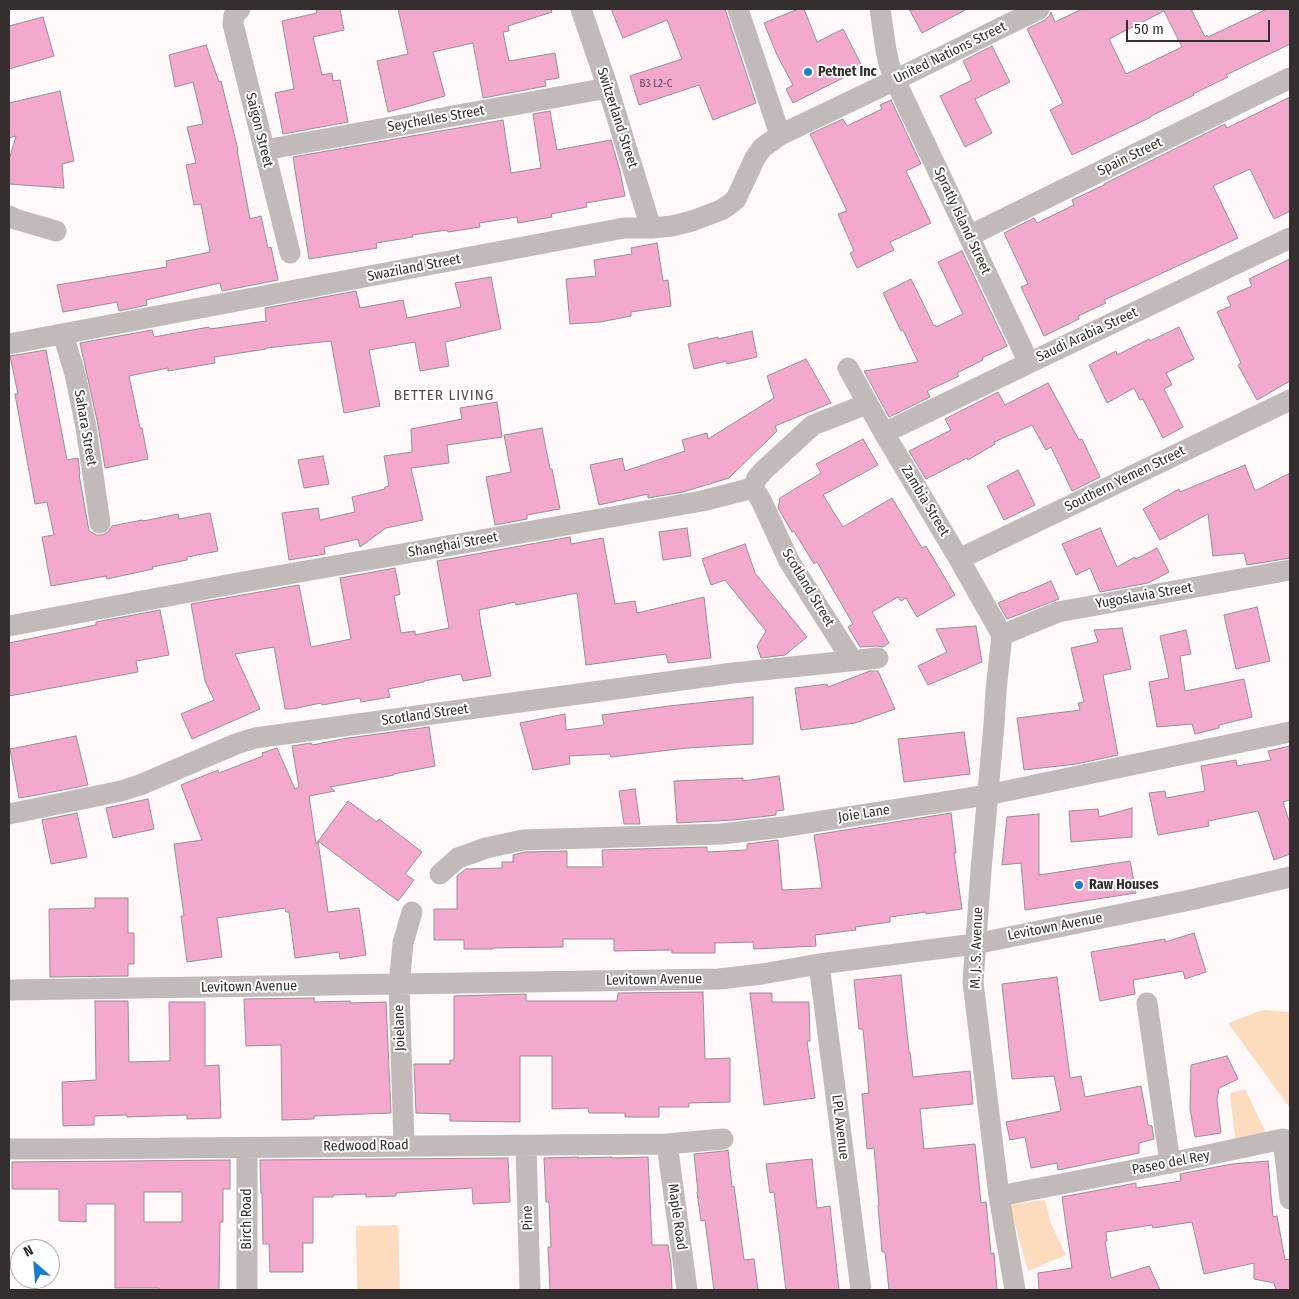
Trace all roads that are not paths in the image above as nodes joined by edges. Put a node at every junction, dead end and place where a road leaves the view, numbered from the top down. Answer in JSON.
{"nodes":[{"id":1,"x":240,"y":9,"type":"edge"},
{"id":2,"x":581,"y":9,"type":"edge"},
{"id":3,"x":738,"y":9,"type":"edge"},
{"id":4,"x":880,"y":9,"type":"edge"},
{"id":5,"x":1039,"y":9,"type":"edge"},
{"id":6,"x":1290,"y":78,"type":"edge"},
{"id":7,"x":895,"y":80,"type":"junction"},
{"id":8,"x":608,"y":88,"type":"junction"},
{"id":9,"x":780,"y":134,"type":"junction"},
{"id":10,"x":264,"y":150,"type":"junction"},
{"id":11,"x":9,"y":216,"type":"edge"},
{"id":12,"x":651,"y":228,"type":"junction"},
{"id":13,"x":56,"y":231,"type":"dead end"},
{"id":14,"x":969,"y":236,"type":"junction"},
{"id":15,"x":1290,"y":238,"type":"edge"},
{"id":16,"x":290,"y":253,"type":"dead end"},
{"id":17,"x":64,"y":334,"type":"junction"},
{"id":18,"x":9,"y":344,"type":"edge"},
{"id":19,"x":1029,"y":362,"type":"junction"},
{"id":20,"x":848,"y":368,"type":"dead end"},
{"id":21,"x":1290,"y":400,"type":"edge"},
{"id":22,"x":867,"y":404,"type":"junction"},
{"id":23,"x":884,"y":433,"type":"junction"},
{"id":24,"x":753,"y":488,"type":"junction"},
{"id":25,"x":100,"y":523,"type":"dead end"},
{"id":26,"x":959,"y":559,"type":"junction"},
{"id":27,"x":1290,"y":570,"type":"edge"},
{"id":28,"x":9,"y":626,"type":"edge"},
{"id":29,"x":1002,"y":635,"type":"junction"},
{"id":30,"x":878,"y":658,"type":"dead end"},
{"id":31,"x":852,"y":660,"type":"junction"},
{"id":32,"x":1290,"y":732,"type":"edge"},
{"id":33,"x":987,"y":795,"type":"junction"},
{"id":34,"x":9,"y":814,"type":"edge"},
{"id":35,"x":440,"y":874,"type":"dead end"},
{"id":36,"x":1290,"y":877,"type":"edge"},
{"id":37,"x":412,"y":912,"type":"dead end"},
{"id":38,"x":975,"y":944,"type":"junction"},
{"id":39,"x":819,"y":964,"type":"junction"},
{"id":40,"x":399,"y":985,"type":"junction"},
{"id":41,"x":9,"y":990,"type":"edge"},
{"id":42,"x":1147,"y":1003,"type":"dead end"},
{"id":43,"x":723,"y":1138,"type":"dead end"},
{"id":44,"x":667,"y":1144,"type":"junction"},
{"id":45,"x":404,"y":1145,"type":"junction"},
{"id":46,"x":526,"y":1146,"type":"junction"},
{"id":47,"x":247,"y":1148,"type":"junction"},
{"id":48,"x":9,"y":1149,"type":"edge"},
{"id":49,"x":1170,"y":1163,"type":"junction"},
{"id":50,"x":999,"y":1196,"type":"junction"},
{"id":51,"x":1290,"y":1199,"type":"edge"},
{"id":52,"x":247,"y":1290,"type":"edge"},
{"id":53,"x":530,"y":1290,"type":"edge"},
{"id":54,"x":687,"y":1290,"type":"edge"},
{"id":55,"x":861,"y":1290,"type":"edge"},
{"id":56,"x":1016,"y":1290,"type":"edge"}],
"edges":[{"from":1,"to":10,"type":"street","name":"Saigon Street"},
{"from":2,"to":8,"type":"street","name":"Switzerland Street"},
{"from":3,"to":9,"type":"street"},
{"from":4,"to":7,"type":"street","name":"Spratly Island Street"},
{"from":5,"to":7,"type":"street","name":"United Nations Street"},
{"from":6,"to":14,"type":"street","name":"Spain Street"},
{"from":7,"to":9,"type":"street","name":"United Nations Street"},
{"from":7,"to":14,"type":"street","name":"Spratly Island Street"},
{"from":8,"to":10,"type":"street","name":"Seychelles Street"},
{"from":8,"to":12,"type":"street","name":"Switzerland Street"},
{"from":9,"to":12,"type":"street","name":"Swaziland Street"},
{"from":10,"to":16,"type":"street","name":"Saigon Street"},
{"from":11,"to":13,"type":"street"},
{"from":12,"to":17,"type":"street","name":"Swaziland Street"},
{"from":14,"to":19,"type":"street","name":"Spratly Island Street"},
{"from":15,"to":19,"type":"street","name":"Saudi Arabia Street"},
{"from":17,"to":18,"type":"street","name":"Swaziland Street"},
{"from":17,"to":25,"type":"street","name":"Sahara Street"},
{"from":19,"to":23,"type":"street","name":"Saudi Arabia Street"},
{"from":20,"to":22,"type":"street","name":"Zambia Street"},
{"from":21,"to":26,"type":"street","name":"Southern Yemen Street"},
{"from":22,"to":23,"type":"street","name":"Zambia Street"},
{"from":22,"to":24,"type":"street"},
{"from":23,"to":26,"type":"street","name":"Zambia Street"},
{"from":24,"to":28,"type":"street","name":"Shanghai Street"},
{"from":24,"to":31,"type":"street","name":"Scotland Street"},
{"from":26,"to":29,"type":"street","name":"Zambia Street"},
{"from":27,"to":29,"type":"street","name":"Yugoslavia Street"},
{"from":29,"to":33,"type":"street","name":"M. J. S. Avenue"},
{"from":30,"to":31,"type":"street","name":"Scotland Street"},
{"from":31,"to":34,"type":"street","name":"Scotland Street"},
{"from":32,"to":33,"type":"street","name":"Joie Lane"},
{"from":33,"to":35,"type":"street","name":"Joie Lane"},
{"from":33,"to":38,"type":"street","name":"M. J. S. Avenue"},
{"from":36,"to":38,"type":"street","name":"Levitown Avenue"},
{"from":37,"to":40,"type":"street","name":"Joielane"},
{"from":38,"to":39,"type":"street","name":"Levitown Avenue"},
{"from":38,"to":50,"type":"street","name":"M. J. S. Avenue"},
{"from":39,"to":40,"type":"street","name":"Levitown Avenue"},
{"from":39,"to":55,"type":"street","name":"LPL Avenue"},
{"from":40,"to":41,"type":"street","name":"Levitown Avenue"},
{"from":40,"to":45,"type":"street","name":"Joielane"},
{"from":42,"to":49,"type":"street"},
{"from":43,"to":44,"type":"street","name":"Redwood Road"},
{"from":44,"to":46,"type":"street","name":"Redwood Road"},
{"from":44,"to":54,"type":"street","name":"Maple Road"},
{"from":45,"to":46,"type":"street","name":"Redwood Road"},
{"from":45,"to":47,"type":"street","name":"Redwood Road"},
{"from":46,"to":53,"type":"street","name":"Pine"},
{"from":47,"to":48,"type":"street","name":"Redwood Road"},
{"from":47,"to":52,"type":"street","name":"Birch Road"},
{"from":49,"to":50,"type":"street","name":"Paseo del Rey"},
{"from":49,"to":51,"type":"street","name":"Paseo del Rey"},
{"from":50,"to":56,"type":"street","name":"M. J. S. Avenue"}]}
